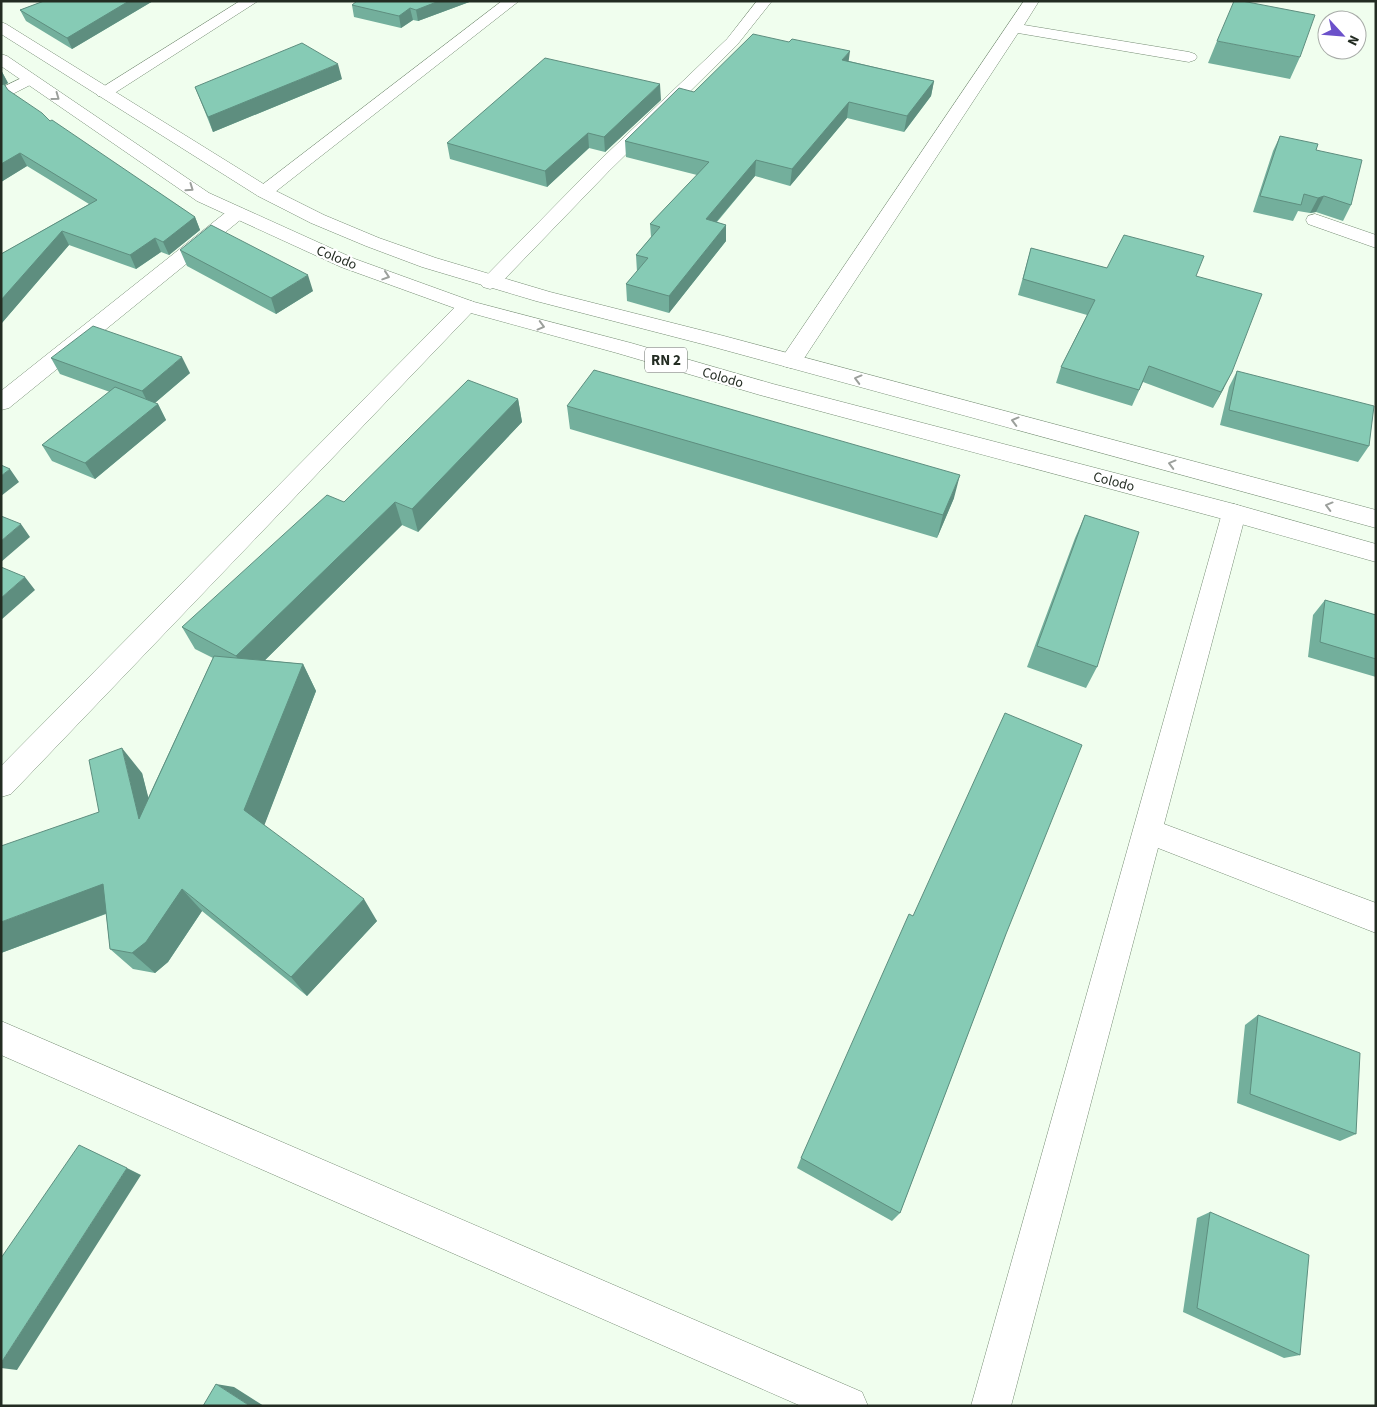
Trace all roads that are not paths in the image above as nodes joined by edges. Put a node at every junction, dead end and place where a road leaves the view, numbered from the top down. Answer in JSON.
{"nodes":[{"id":1,"x":251,"y":1,"type":"edge"},
{"id":2,"x":512,"y":1,"type":"edge"},
{"id":3,"x":765,"y":1,"type":"edge"},
{"id":4,"x":1032,"y":1,"type":"edge"},
{"id":5,"x":1,"y":26,"type":"edge"},
{"id":6,"x":1014,"y":28,"type":"junction"},
{"id":7,"x":1189,"y":57,"type":"dead end"},
{"id":8,"x":1,"y":59,"type":"edge"},
{"id":9,"x":30,"y":79,"type":"junction"},
{"id":10,"x":104,"y":93,"type":"junction"},
{"id":11,"x":1,"y":95,"type":"edge"},
{"id":12,"x":264,"y":192,"type":"junction"},
{"id":13,"x":237,"y":213,"type":"junction"},
{"id":14,"x":1316,"y":220,"type":"edge"},
{"id":15,"x":1376,"y":242,"type":"edge"},
{"id":16,"x":490,"y":282,"type":"junction"},
{"id":17,"x":467,"y":306,"type":"junction"},
{"id":18,"x":791,"y":361,"type":"junction"},
{"id":19,"x":1,"y":403,"type":"edge"},
{"id":20,"x":1234,"y":513,"type":"junction"},
{"id":21,"x":1376,"y":519,"type":"edge"},
{"id":22,"x":1376,"y":553,"type":"edge"},
{"id":23,"x":1,"y":785,"type":"edge"},
{"id":24,"x":1148,"y":831,"type":"junction"},
{"id":25,"x":1376,"y":918,"type":"edge"},
{"id":26,"x":1,"y":1038,"type":"edge"},
{"id":27,"x":848,"y":1406,"type":"edge"},
{"id":28,"x":991,"y":1406,"type":"edge"}],
"edges":[{"from":1,"to":10,"type":"street"},
{"from":2,"to":12,"type":"street"},
{"from":3,"to":16,"type":"street"},
{"from":4,"to":6,"type":"street"},
{"from":5,"to":10,"type":"street","name":"Colodo","number":"RN 2"},
{"from":6,"to":7,"type":"street"},
{"from":6,"to":18,"type":"street"},
{"from":8,"to":9,"type":"street","name":"Colodo","number":"RN 2"},
{"from":9,"to":11,"type":"street"},
{"from":9,"to":13,"type":"street","name":"Colodo","number":"RN 2","one_way":true},
{"from":10,"to":12,"type":"street","name":"Colodo","number":"RN 2"},
{"from":12,"to":16,"type":"street","name":"Colodo","number":"RN 2"},
{"from":13,"to":17,"type":"street","name":"Colodo","number":"RN 2","one_way":true},
{"from":13,"to":19,"type":"street"},
{"from":14,"to":15,"type":"street"},
{"from":16,"to":18,"type":"street","name":"Colodo","number":"RN 2"},
{"from":17,"to":20,"type":"street","name":"Colodo","number":"RN 2","one_way":true},
{"from":17,"to":23,"type":"street"},
{"from":21,"to":18,"type":"street","name":"Colodo","number":"RN 2","one_way":true},
{"from":20,"to":22,"type":"street","name":"Colodo","number":"RN 2"},
{"from":20,"to":24,"type":"street"},
{"from":24,"to":25,"type":"street"},
{"from":24,"to":28,"type":"street"},
{"from":26,"to":27,"type":"street"}]}
